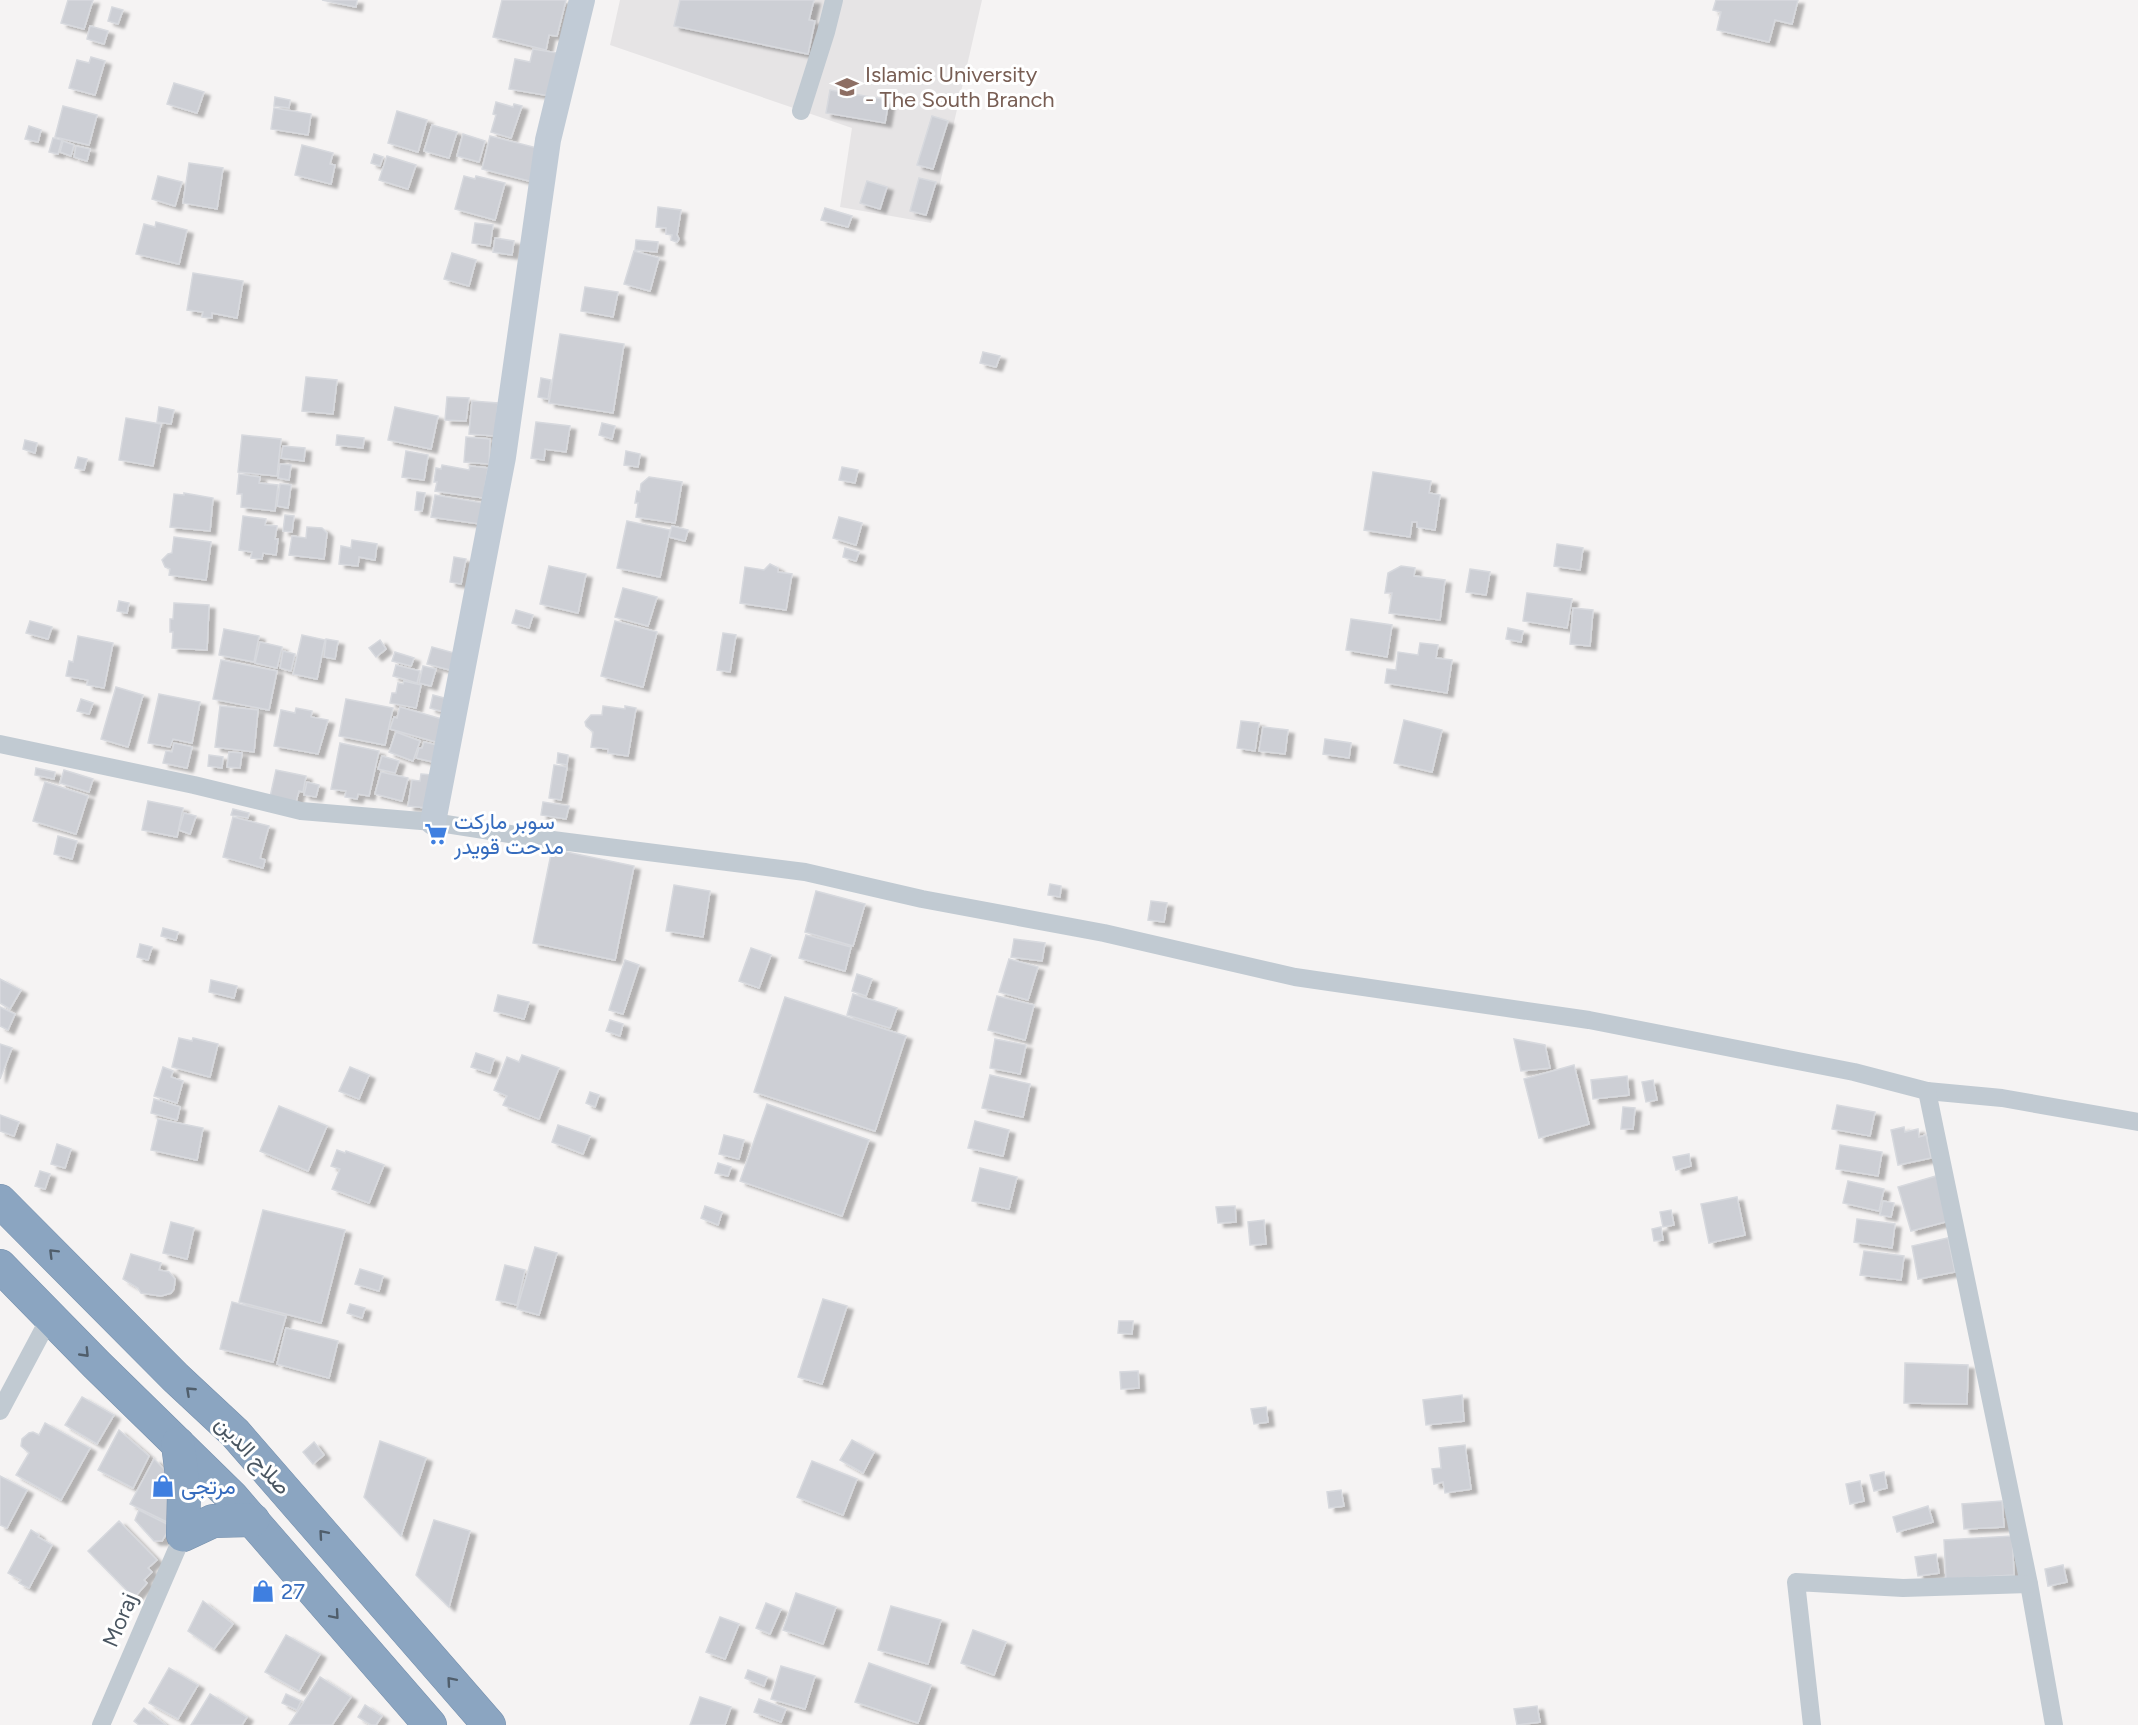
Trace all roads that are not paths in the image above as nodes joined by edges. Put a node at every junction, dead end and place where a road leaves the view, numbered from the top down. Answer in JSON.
{"nodes":[{"id":1,"x":582,"y":0,"type":"edge"},
{"id":2,"x":834,"y":0,"type":"edge"},
{"id":3,"x":801,"y":111,"type":"dead end"},
{"id":4,"x":0,"y":744,"type":"edge"},
{"id":5,"x":433,"y":822,"type":"junction"},
{"id":6,"x":1927,"y":1091,"type":"junction"},
{"id":7,"x":2138,"y":1122,"type":"edge"},
{"id":8,"x":0,"y":1201,"type":"edge"},
{"id":9,"x":0,"y":1266,"type":"edge"},
{"id":10,"x":50,"y":1317,"type":"junction"},
{"id":11,"x":0,"y":1412,"type":"edge"},
{"id":12,"x":178,"y":1444,"type":"junction"},
{"id":13,"x":253,"y":1520,"type":"junction"},
{"id":14,"x":183,"y":1535,"type":"junction"},
{"id":15,"x":2029,"y":1584,"type":"junction"},
{"id":16,"x":101,"y":1725,"type":"edge"},
{"id":17,"x":430,"y":1725,"type":"edge"},
{"id":18,"x":489,"y":1725,"type":"edge"},
{"id":19,"x":1812,"y":1725,"type":"edge"},
{"id":20,"x":2054,"y":1725,"type":"edge"}],
"edges":[{"from":1,"to":5,"type":"street"},
{"from":2,"to":3,"type":"street"},
{"from":4,"to":5,"type":"street"},
{"from":5,"to":6,"type":"street"},
{"from":6,"to":7,"type":"street"},
{"from":6,"to":15,"type":"street"},
{"from":18,"to":8,"type":"highway","name":"صلاح الدين","one_way":true},
{"from":9,"to":10,"type":"highway","name":"صلاح الدين"},
{"from":10,"to":11,"type":"street"},
{"from":10,"to":12,"type":"highway","name":"صلاح الدين","one_way":true},
{"from":12,"to":13,"type":"highway","name":"صلاح الدين"},
{"from":12,"to":14,"type":"highway"},
{"from":13,"to":14,"type":"highway"},
{"from":13,"to":17,"type":"highway","name":"صلاح الدين","one_way":true},
{"from":14,"to":16,"type":"street","name":"Moraj"},
{"from":15,"to":19,"type":"street"},
{"from":15,"to":20,"type":"street"}]}
